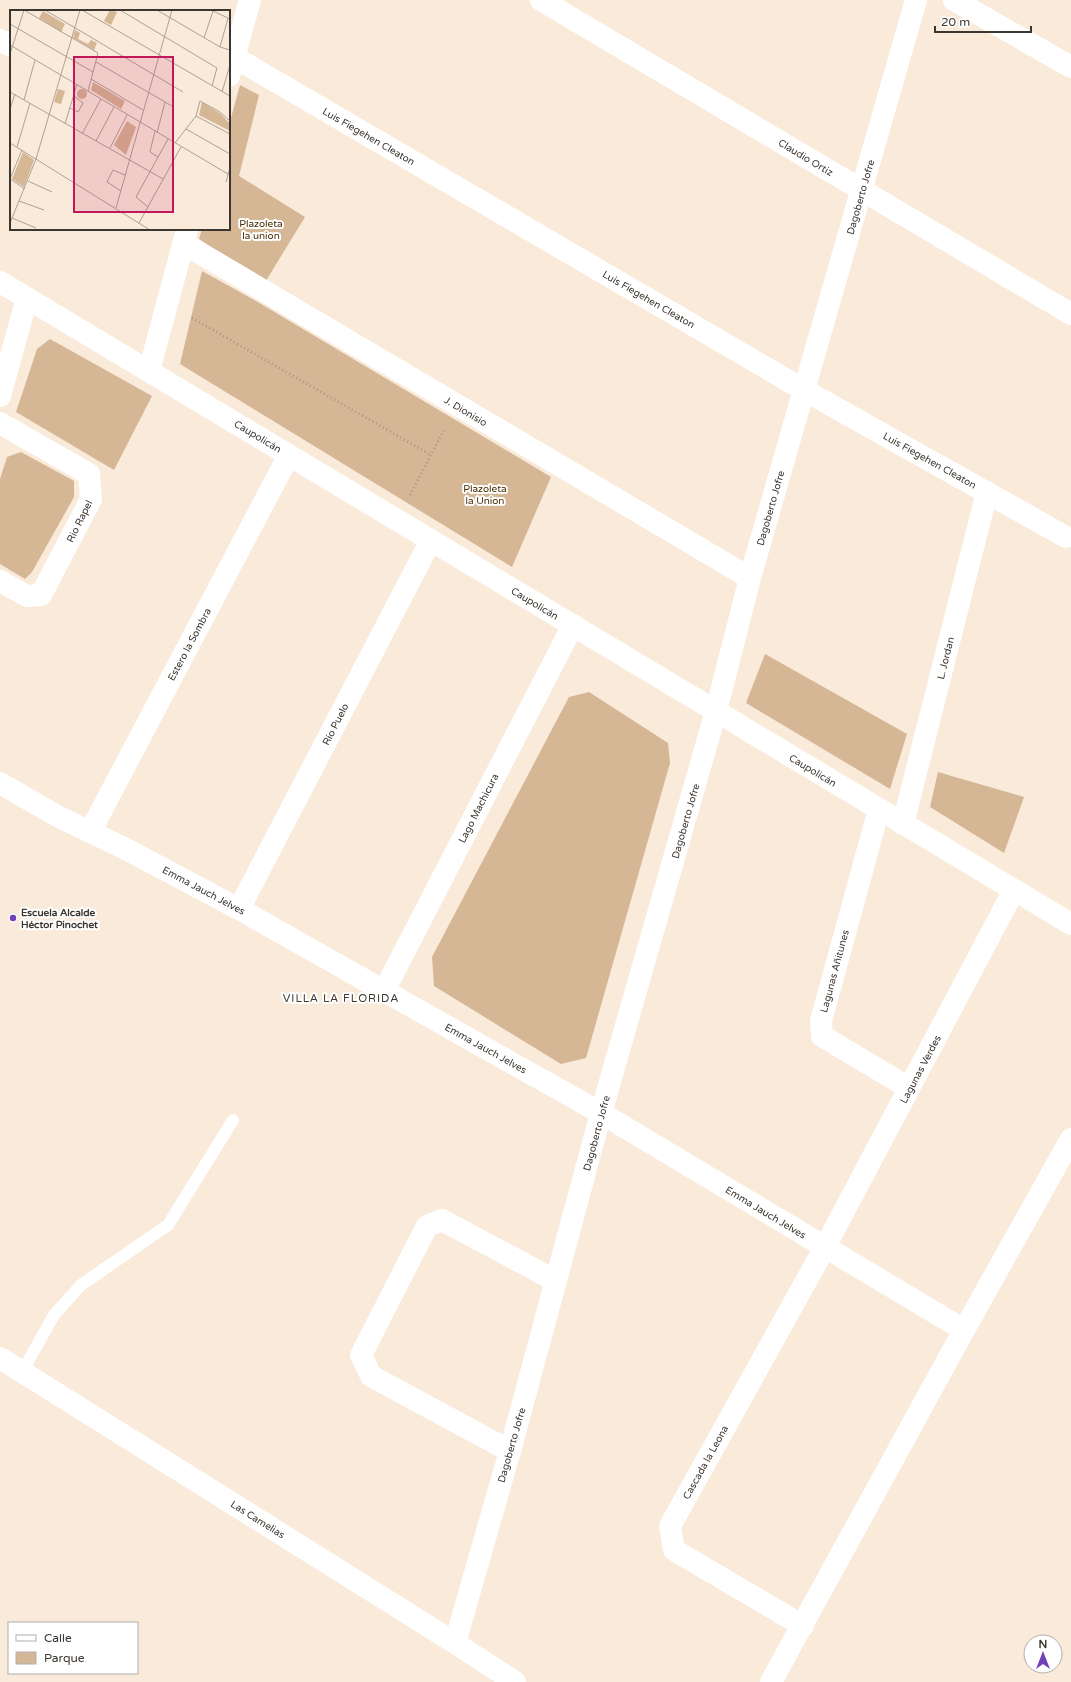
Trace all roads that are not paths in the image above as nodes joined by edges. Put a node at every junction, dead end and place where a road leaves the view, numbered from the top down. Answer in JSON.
{"nodes":[{"id":1,"x":250,"y":0,"type":"edge"},
{"id":2,"x":542,"y":0,"type":"edge"},
{"id":3,"x":916,"y":0,"type":"edge"},
{"id":4,"x":954,"y":0,"type":"edge"},
{"id":5,"x":0,"y":40,"type":"edge"},
{"id":6,"x":10,"y":45,"type":"edge"},
{"id":7,"x":232,"y":66,"type":"edge"},
{"id":8,"x":1071,"y":67,"type":"edge"},
{"id":9,"x":863,"y":190,"type":"junction"},
{"id":10,"x":185,"y":236,"type":"edge"},
{"id":11,"x":0,"y":282,"type":"edge"},
{"id":12,"x":27,"y":298,"type":"junction"},
{"id":13,"x":1071,"y":314,"type":"edge"},
{"id":14,"x":149,"y":372,"type":"junction"},
{"id":15,"x":804,"y":390,"type":"junction"},
{"id":16,"x":0,"y":396,"type":"edge"},
{"id":17,"x":0,"y":423,"type":"edge"},
{"id":18,"x":289,"y":455,"type":"junction"},
{"id":19,"x":987,"y":492,"type":"junction"},
{"id":20,"x":1066,"y":538,"type":"dead end"},
{"id":21,"x":431,"y":540,"type":"junction"},
{"id":22,"x":750,"y":578,"type":"junction"},
{"id":23,"x":0,"y":581,"type":"edge"},
{"id":24,"x":573,"y":626,"type":"junction"},
{"id":25,"x":716,"y":711,"type":"junction"},
{"id":26,"x":0,"y":783,"type":"edge"},
{"id":27,"x":879,"y":809,"type":"junction"},
{"id":28,"x":903,"y":824,"type":"junction"},
{"id":29,"x":90,"y":832,"type":"junction"},
{"id":30,"x":1014,"y":890,"type":"junction"},
{"id":31,"x":239,"y":909,"type":"junction"},
{"id":32,"x":1071,"y":924,"type":"edge"},
{"id":33,"x":384,"y":991,"type":"junction"},
{"id":34,"x":909,"y":1088,"type":"junction"},
{"id":35,"x":601,"y":1113,"type":"junction"},
{"id":36,"x":233,"y":1120,"type":"dead end"},
{"id":37,"x":1071,"y":1139,"type":"edge"},
{"id":38,"x":825,"y":1247,"type":"junction"},
{"id":39,"x":556,"y":1281,"type":"junction"},
{"id":40,"x":964,"y":1330,"type":"junction"},
{"id":41,"x":0,"y":1358,"type":"edge"},
{"id":42,"x":22,"y":1372,"type":"junction"},
{"id":43,"x":510,"y":1451,"type":"junction"},
{"id":44,"x":803,"y":1626,"type":"junction"},
{"id":45,"x":455,"y":1643,"type":"junction"},
{"id":46,"x":516,"y":1682,"type":"edge"},
{"id":47,"x":771,"y":1682,"type":"edge"}],
"edges":[{"from":1,"to":7,"type":"street","name":"Luis Fiegehen Cleaton"},
{"from":2,"to":9,"type":"street","name":"Claudio Ortiz"},
{"from":3,"to":9,"type":"street","name":"Dagoberto Jofre"},
{"from":4,"to":8,"type":"street"},
{"from":5,"to":6,"type":"street"},
{"from":7,"to":15,"type":"street","name":"Luis Fiegehen Cleaton"},
{"from":9,"to":13,"type":"street","name":"Claudio Ortiz"},
{"from":9,"to":15,"type":"street","name":"Dagoberto Jofre"},
{"from":10,"to":14,"type":"street"},
{"from":10,"to":22,"type":"street","name":"J. Dionisio"},
{"from":11,"to":12,"type":"street","name":"Caupolicán"},
{"from":12,"to":14,"type":"street","name":"Caupolicán"},
{"from":12,"to":16,"type":"street"},
{"from":14,"to":18,"type":"street","name":"Caupolicán"},
{"from":15,"to":19,"type":"street","name":"Luis Fiegehen Cleaton"},
{"from":15,"to":22,"type":"street","name":"Dagoberto Jofre"},
{"from":17,"to":23,"type":"street","name":"Rio Rapel"},
{"from":18,"to":21,"type":"street","name":"Caupolicán"},
{"from":18,"to":29,"type":"street","name":"Estero la Sombra"},
{"from":19,"to":20,"type":"street","name":"Luis Fiegehen Cleaton"},
{"from":19,"to":28,"type":"street","name":"L. Jordan"},
{"from":21,"to":24,"type":"street","name":"Caupolicán"},
{"from":21,"to":31,"type":"street","name":"Río Puelo"},
{"from":22,"to":25,"type":"street","name":"Dagoberto Jofre"},
{"from":24,"to":25,"type":"street","name":"Caupolicán"},
{"from":24,"to":33,"type":"street","name":"Lago Machicura"},
{"from":25,"to":27,"type":"street","name":"Caupolicán"},
{"from":25,"to":35,"type":"street","name":"Dagoberto Jofre"},
{"from":26,"to":29,"type":"street","name":"Emma Jauch Jelves"},
{"from":27,"to":28,"type":"street","name":"Caupolicán"},
{"from":27,"to":34,"type":"street","name":"Lagunas Añitunes"},
{"from":28,"to":30,"type":"street","name":"Caupolicán"},
{"from":29,"to":31,"type":"street","name":"Emma Jauch Jelves"},
{"from":30,"to":32,"type":"street","name":"Caupolicán"},
{"from":30,"to":34,"type":"street","name":"Lagunas Verdes"},
{"from":31,"to":33,"type":"street","name":"Emma Jauch Jelves"},
{"from":33,"to":35,"type":"street","name":"Emma Jauch Jelves"},
{"from":34,"to":38,"type":"street","name":"Lagunas Verdes"},
{"from":35,"to":38,"type":"street","name":"Emma Jauch Jelves"},
{"from":35,"to":39,"type":"street","name":"Dagoberto Jofre"},
{"from":36,"to":42,"type":"lane"},
{"from":37,"to":40,"type":"street"},
{"from":38,"to":40,"type":"street","name":"Emma Jauch Jelves"},
{"from":38,"to":44,"type":"street","name":"Cascada la Leona"},
{"from":39,"to":43,"type":"street","name":"Dagoberto Jofre"},
{"from":39,"to":43,"type":"street"},
{"from":40,"to":44,"type":"street"},
{"from":41,"to":42,"type":"street","name":"Las Camelias"},
{"from":42,"to":45,"type":"street","name":"Las Camelias"},
{"from":43,"to":45,"type":"street","name":"Dagoberto Jofre"},
{"from":44,"to":47,"type":"street"},
{"from":45,"to":46,"type":"street","name":"Las Camelias"}]}
